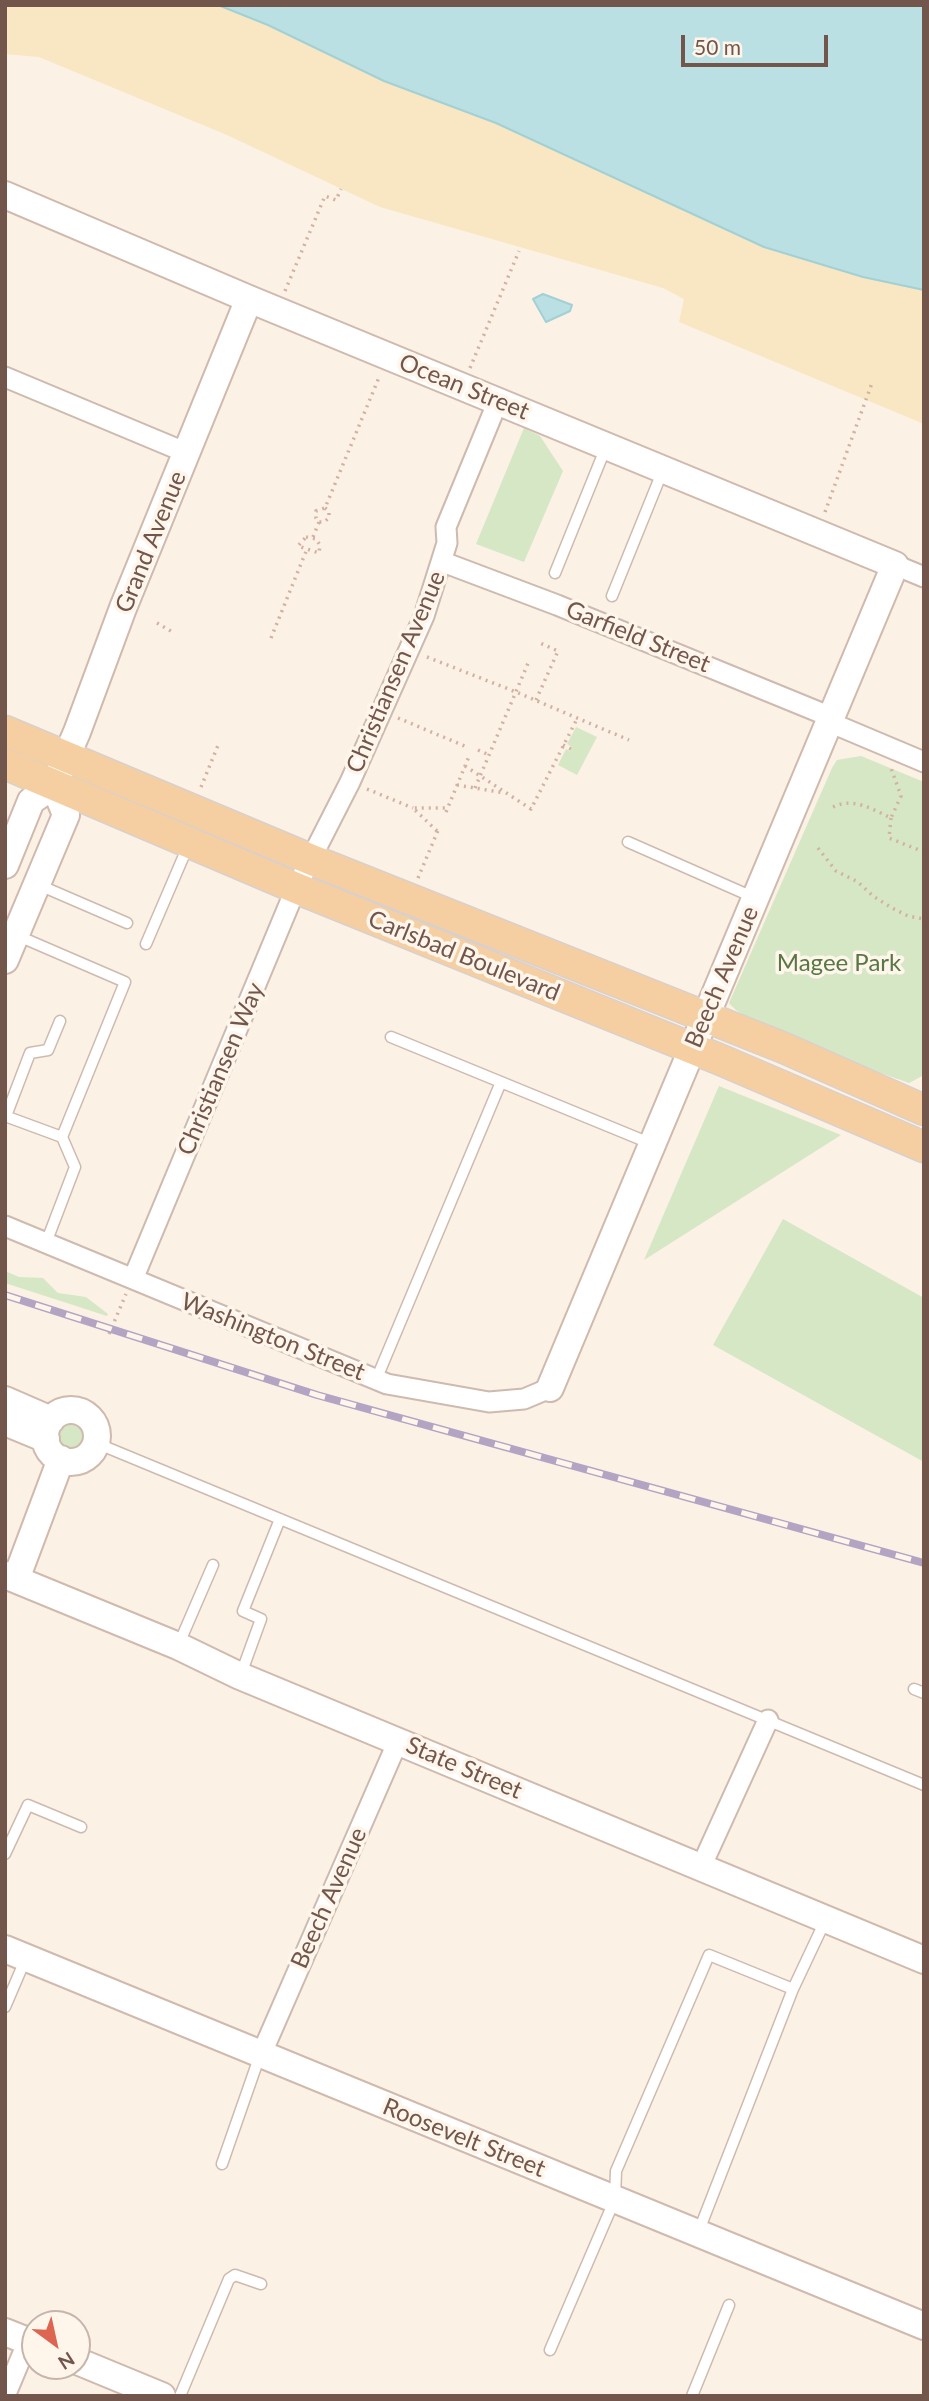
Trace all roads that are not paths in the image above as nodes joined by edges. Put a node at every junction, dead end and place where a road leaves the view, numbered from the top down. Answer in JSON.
{"nodes":[{"id":1,"x":5,"y":195,"type":"edge"},
{"id":2,"x":249,"y":299,"type":"junction"},
{"id":3,"x":5,"y":377,"type":"edge"},
{"id":4,"x":498,"y":401,"type":"junction"},
{"id":5,"x":606,"y":446,"type":"junction"},
{"id":6,"x":187,"y":453,"type":"junction"},
{"id":7,"x":663,"y":470,"type":"junction"},
{"id":8,"x":443,"y":562,"type":"junction"},
{"id":9,"x":894,"y":565,"type":"junction"},
{"id":10,"x":555,"y":573,"type":"dead end"},
{"id":11,"x":924,"y":577,"type":"edge"},
{"id":12,"x":612,"y":596,"type":"dead end"},
{"id":13,"x":830,"y":719,"type":"junction"},
{"id":14,"x":5,"y":731,"type":"edge"},
{"id":15,"x":66,"y":756,"type":"junction"},
{"id":16,"x":924,"y":762,"type":"edge"},
{"id":17,"x":5,"y":764,"type":"edge"},
{"id":18,"x":54,"y":785,"type":"junction"},
{"id":19,"x":628,"y":842,"type":"dead end"},
{"id":20,"x":190,"y":843,"type":"junction"},
{"id":21,"x":312,"y":860,"type":"junction"},
{"id":22,"x":5,"y":864,"type":"edge"},
{"id":23,"x":38,"y":885,"type":"junction"},
{"id":24,"x":296,"y":888,"type":"junction"},
{"id":25,"x":755,"y":898,"type":"junction"},
{"id":26,"x":127,"y":923,"type":"dead end"},
{"id":27,"x":16,"y":935,"type":"junction"},
{"id":28,"x":146,"y":944,"type":"dead end"},
{"id":29,"x":5,"y":960,"type":"edge"},
{"id":30,"x":705,"y":1018,"type":"junction"},
{"id":31,"x":60,"y":1021,"type":"dead end"},
{"id":32,"x":391,"y":1037,"type":"dead end"},
{"id":33,"x":693,"y":1048,"type":"junction"},
{"id":34,"x":500,"y":1082,"type":"junction"},
{"id":35,"x":924,"y":1110,"type":"edge"},
{"id":36,"x":6,"y":1116,"type":"edge"},
{"id":37,"x":62,"y":1137,"type":"junction"},
{"id":38,"x":652,"y":1144,"type":"junction"},
{"id":39,"x":924,"y":1147,"type":"edge"},
{"id":40,"x":5,"y":1226,"type":"edge"},
{"id":41,"x":46,"y":1243,"type":"junction"},
{"id":42,"x":133,"y":1279,"type":"junction"},
{"id":43,"x":376,"y":1380,"type":"junction"},
{"id":44,"x":550,"y":1388,"type":"joint"},
{"id":45,"x":5,"y":1400,"type":"edge"},
{"id":46,"x":5,"y":1422,"type":"edge"},
{"id":47,"x":53,"y":1439,"type":"junction"},
{"id":48,"x":96,"y":1443,"type":"junction"},
{"id":49,"x":281,"y":1519,"type":"junction"},
{"id":50,"x":213,"y":1564,"type":"dead end"},
{"id":51,"x":11,"y":1577,"type":"edge"},
{"id":52,"x":178,"y":1646,"type":"junction"},
{"id":53,"x":240,"y":1676,"type":"junction"},
{"id":54,"x":768,"y":1720,"type":"junction"},
{"id":55,"x":398,"y":1741,"type":"junction"},
{"id":56,"x":924,"y":1785,"type":"edge"},
{"id":57,"x":81,"y":1827,"type":"dead end"},
{"id":58,"x":5,"y":1854,"type":"edge"},
{"id":59,"x":701,"y":1867,"type":"junction"},
{"id":60,"x":826,"y":1919,"type":"junction"},
{"id":61,"x":15,"y":1954,"type":"edge"},
{"id":62,"x":924,"y":1959,"type":"edge"},
{"id":63,"x":793,"y":1989,"type":"junction"},
{"id":64,"x":5,"y":2007,"type":"edge"},
{"id":65,"x":261,"y":2054,"type":"junction"},
{"id":66,"x":222,"y":2164,"type":"dead end"},
{"id":67,"x":615,"y":2199,"type":"junction"},
{"id":68,"x":698,"y":2234,"type":"junction"},
{"id":69,"x":261,"y":2284,"type":"dead end"},
{"id":70,"x":729,"y":2305,"type":"dead end"},
{"id":71,"x":924,"y":2326,"type":"edge"},
{"id":72,"x":21,"y":2345,"type":"edge"},
{"id":73,"x":550,"y":2350,"type":"dead end"},
{"id":74,"x":91,"y":2367,"type":"edge"},
{"id":75,"x":5,"y":2396,"type":"edge"},
{"id":76,"x":162,"y":2396,"type":"edge"},
{"id":77,"x":180,"y":2396,"type":"edge"},
{"id":78,"x":692,"y":2396,"type":"edge"}],
"edges":[{"from":1,"to":2,"type":"street","name":"Ocean Street"},
{"from":2,"to":4,"type":"street","name":"Ocean Street"},
{"from":2,"to":6,"type":"street","name":"Grand Avenue"},
{"from":3,"to":6,"type":"street"},
{"from":4,"to":5,"type":"street","name":"Ocean Street"},
{"from":4,"to":8,"type":"street","name":"Christiansen Avenue"},
{"from":5,"to":7,"type":"street","name":"Ocean Street"},
{"from":5,"to":10,"type":"lane"},
{"from":6,"to":15,"type":"street","name":"Grand Avenue"},
{"from":7,"to":9,"type":"street","name":"Ocean Street"},
{"from":7,"to":12,"type":"lane"},
{"from":8,"to":13,"type":"street","name":"Garfield Street"},
{"from":8,"to":21,"type":"street","name":"Christiansen Avenue"},
{"from":9,"to":11,"type":"street","name":"Ocean Street"},
{"from":9,"to":13,"type":"street","name":"Beech Avenue"},
{"from":13,"to":16,"type":"street","name":"Garfield Street"},
{"from":13,"to":25,"type":"street","name":"Beech Avenue"},
{"from":14,"to":15,"type":"main road","name":"Carlsbad Boulevard"},
{"from":15,"to":18,"type":"street","name":"Grand Avenue"},
{"from":15,"to":21,"type":"main road","name":"Carlsbad Boulevard"},
{"from":17,"to":18,"type":"main road","name":"Carlsbad Boulevard"},
{"from":18,"to":20,"type":"main road","name":"Carlsbad Boulevard"},
{"from":18,"to":22,"type":"street","name":"Grand Avenue"},
{"from":18,"to":23,"type":"street"},
{"from":19,"to":25,"type":"lane"},
{"from":20,"to":24,"type":"main road","name":"Carlsbad Boulevard"},
{"from":20,"to":28,"type":"lane"},
{"from":21,"to":24,"type":"street","name":"Christiansen Way"},
{"from":21,"to":30,"type":"main road","name":"Carlsbad Boulevard"},
{"from":23,"to":26,"type":"lane"},
{"from":23,"to":27,"type":"street"},
{"from":24,"to":33,"type":"main road","name":"Carlsbad Boulevard"},
{"from":24,"to":42,"type":"street","name":"Christiansen Way"},
{"from":25,"to":30,"type":"street","name":"Beech Avenue"},
{"from":27,"to":29,"type":"street"},
{"from":27,"to":37,"type":"lane"},
{"from":30,"to":33,"type":"street","name":"Beech Avenue"},
{"from":30,"to":35,"type":"main road","name":"Carlsbad Boulevard"},
{"from":31,"to":36,"type":"lane"},
{"from":32,"to":34,"type":"lane"},
{"from":33,"to":38,"type":"street","name":"Beech Avenue"},
{"from":33,"to":39,"type":"main road","name":"Carlsbad Boulevard"},
{"from":34,"to":38,"type":"lane"},
{"from":34,"to":43,"type":"lane"},
{"from":36,"to":37,"type":"lane"},
{"from":37,"to":41,"type":"lane"},
{"from":38,"to":44,"type":"street","name":"Beech Avenue"},
{"from":40,"to":41,"type":"street","name":"Washington Street"},
{"from":41,"to":42,"type":"street","name":"Washington Street"},
{"from":42,"to":43,"type":"street","name":"Washington Street"},
{"from":43,"to":44,"type":"street","name":"Washington Street"},
{"from":45,"to":47,"type":"street"},
{"from":46,"to":47,"type":"street"},
{"from":47,"to":48,"type":"street"},
{"from":47,"to":48,"type":"street"},
{"from":47,"to":51,"type":"street"},
{"from":48,"to":49,"type":"lane"},
{"from":49,"to":53,"type":"lane"},
{"from":49,"to":54,"type":"lane"},
{"from":50,"to":52,"type":"lane"},
{"from":51,"to":52,"type":"street","name":"State Street"},
{"from":52,"to":53,"type":"street","name":"State Street"},
{"from":53,"to":55,"type":"street","name":"State Street"},
{"from":54,"to":56,"type":"lane"},
{"from":54,"to":59,"type":"street"},
{"from":55,"to":59,"type":"street","name":"State Street"},
{"from":55,"to":65,"type":"street","name":"Beech Avenue"},
{"from":57,"to":58,"type":"lane"},
{"from":59,"to":60,"type":"street","name":"State Street"},
{"from":60,"to":62,"type":"street","name":"State Street"},
{"from":60,"to":63,"type":"lane"},
{"from":61,"to":64,"type":"lane"},
{"from":61,"to":65,"type":"street","name":"Roosevelt Street"},
{"from":63,"to":67,"type":"lane"},
{"from":63,"to":68,"type":"lane"},
{"from":65,"to":66,"type":"lane"},
{"from":65,"to":67,"type":"street","name":"Roosevelt Street"},
{"from":67,"to":68,"type":"street","name":"Roosevelt Street"},
{"from":67,"to":73,"type":"lane"},
{"from":68,"to":71,"type":"street","name":"Roosevelt Street"},
{"from":69,"to":77,"type":"lane"},
{"from":70,"to":78,"type":"lane"},
{"from":72,"to":75,"type":"street"},
{"from":74,"to":76,"type":"street"}]}
